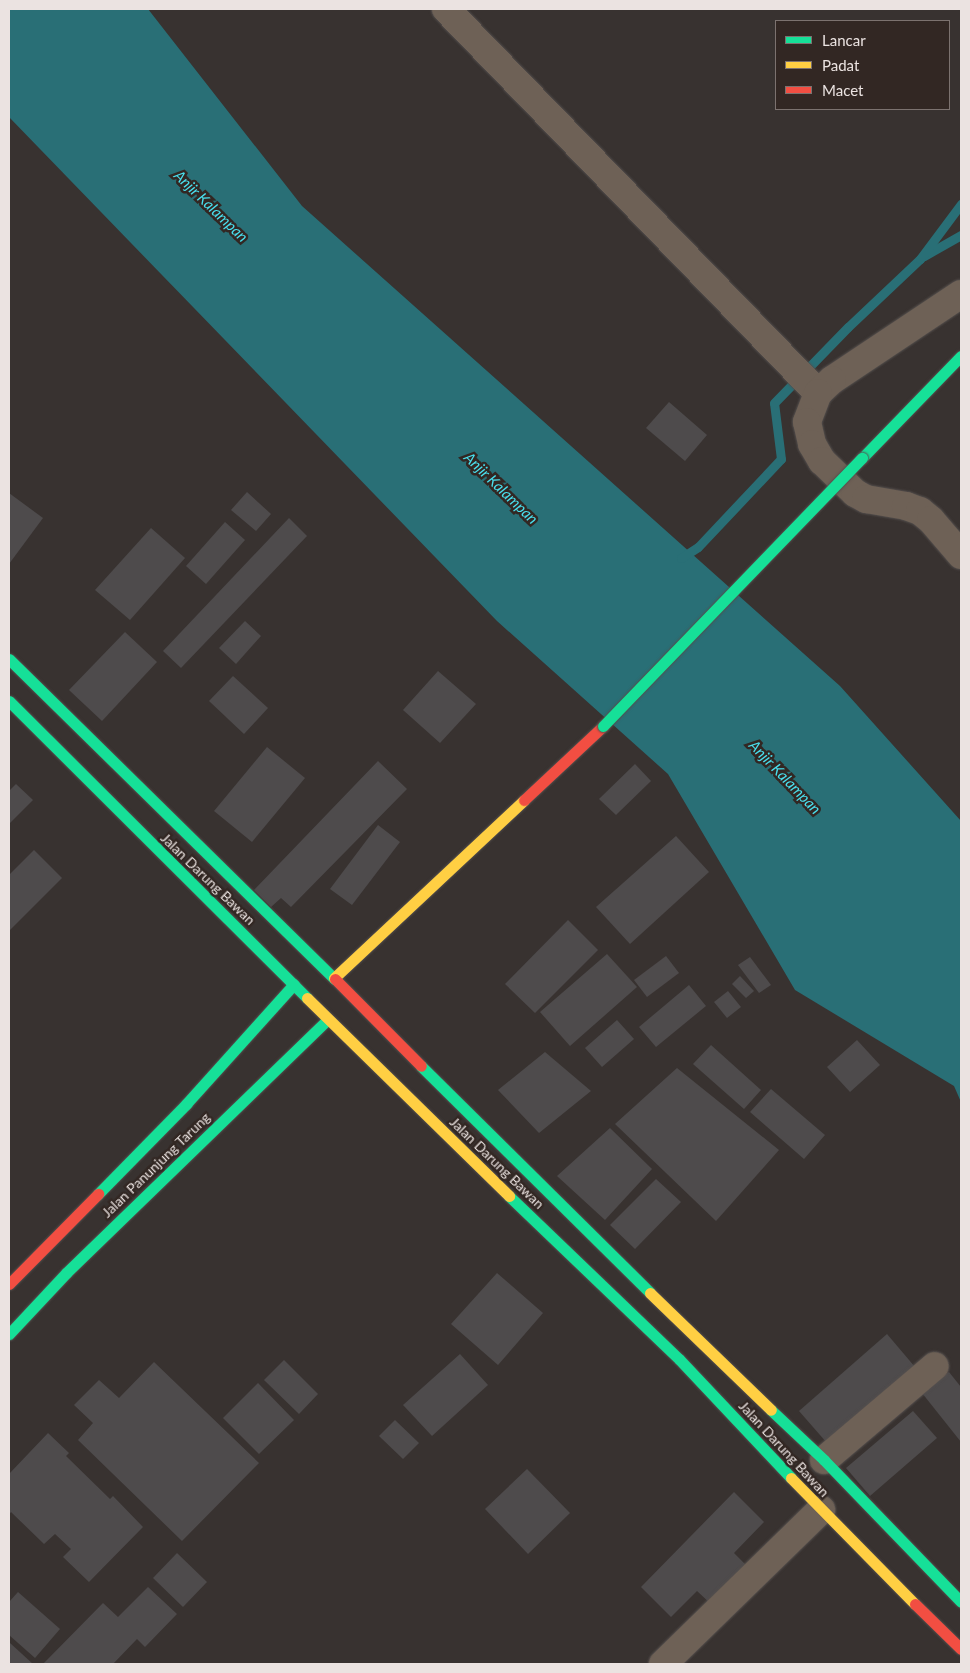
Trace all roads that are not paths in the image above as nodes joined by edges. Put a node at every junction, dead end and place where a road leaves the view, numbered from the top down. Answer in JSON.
{"nodes":[{"id":1,"x":446,"y":9,"type":"edge"},
{"id":2,"x":961,"y":294,"type":"edge"},
{"id":3,"x":961,"y":356,"type":"edge"},
{"id":4,"x":818,"y":393,"type":"junction"},
{"id":5,"x":961,"y":555,"type":"edge"},
{"id":6,"x":9,"y":659,"type":"edge"},
{"id":7,"x":9,"y":701,"type":"edge"},
{"id":8,"x":153,"y":799,"type":"junction"},
{"id":9,"x":131,"y":824,"type":"junction"},
{"id":10,"x":334,"y":978,"type":"junction"},
{"id":11,"x":294,"y":984,"type":"junction"},
{"id":12,"x":327,"y":1020,"type":"junction"},
{"id":13,"x":570,"y":1235,"type":"junction"},
{"id":14,"x":42,"y":1249,"type":"junction"},
{"id":15,"x":60,"y":1267,"type":"junction"},
{"id":16,"x":9,"y":1284,"type":"edge"},
{"id":17,"x":9,"y":1334,"type":"edge"},
{"id":18,"x":935,"y":1366,"type":"dead end"},
{"id":19,"x":824,"y":1460,"type":"junction"},
{"id":20,"x":821,"y":1510,"type":"junction"},
{"id":21,"x":961,"y":1602,"type":"edge"},
{"id":22,"x":961,"y":1649,"type":"edge"},
{"id":23,"x":664,"y":1664,"type":"edge"}],
"edges":[{"from":1,"to":4,"type":"street"},
{"from":2,"to":4,"type":"street"},
{"from":3,"to":10,"type":"street","bridge":true},
{"from":4,"to":5,"type":"street"},
{"from":6,"to":8,"type":"street","name":"Jalan Darung Bawan"},
{"from":7,"to":9,"type":"street","name":"Jalan Darung Bawan"},
{"from":8,"to":9,"type":"street"},
{"from":8,"to":10,"type":"street","name":"Jalan Darung Bawan"},
{"from":9,"to":11,"type":"street","name":"Jalan Darung Bawan"},
{"from":10,"to":13,"type":"street","name":"Jalan Darung Bawan"},
{"from":11,"to":12,"type":"street","name":"Jalan Darung Bawan"},
{"from":11,"to":14,"type":"street","name":"Jalan Panunjung Tarung"},
{"from":12,"to":13,"type":"street","name":"Jalan Darung Bawan"},
{"from":12,"to":15,"type":"street","name":"Jalan Panunjung Tarung"},
{"from":13,"to":19,"type":"street","name":"Jalan Darung Bawan"},
{"from":13,"to":20,"type":"street","name":"Jalan Darung Bawan"},
{"from":14,"to":15,"type":"street"},
{"from":14,"to":16,"type":"street","name":"Jalan Panunjung Tarung"},
{"from":15,"to":17,"type":"street","name":"Jalan Panunjung Tarung"},
{"from":18,"to":19,"type":"street"},
{"from":19,"to":21,"type":"street","name":"Jalan Darung Bawan"},
{"from":20,"to":22,"type":"street","name":"Jalan Darung Bawan"},
{"from":20,"to":23,"type":"street"}]}
